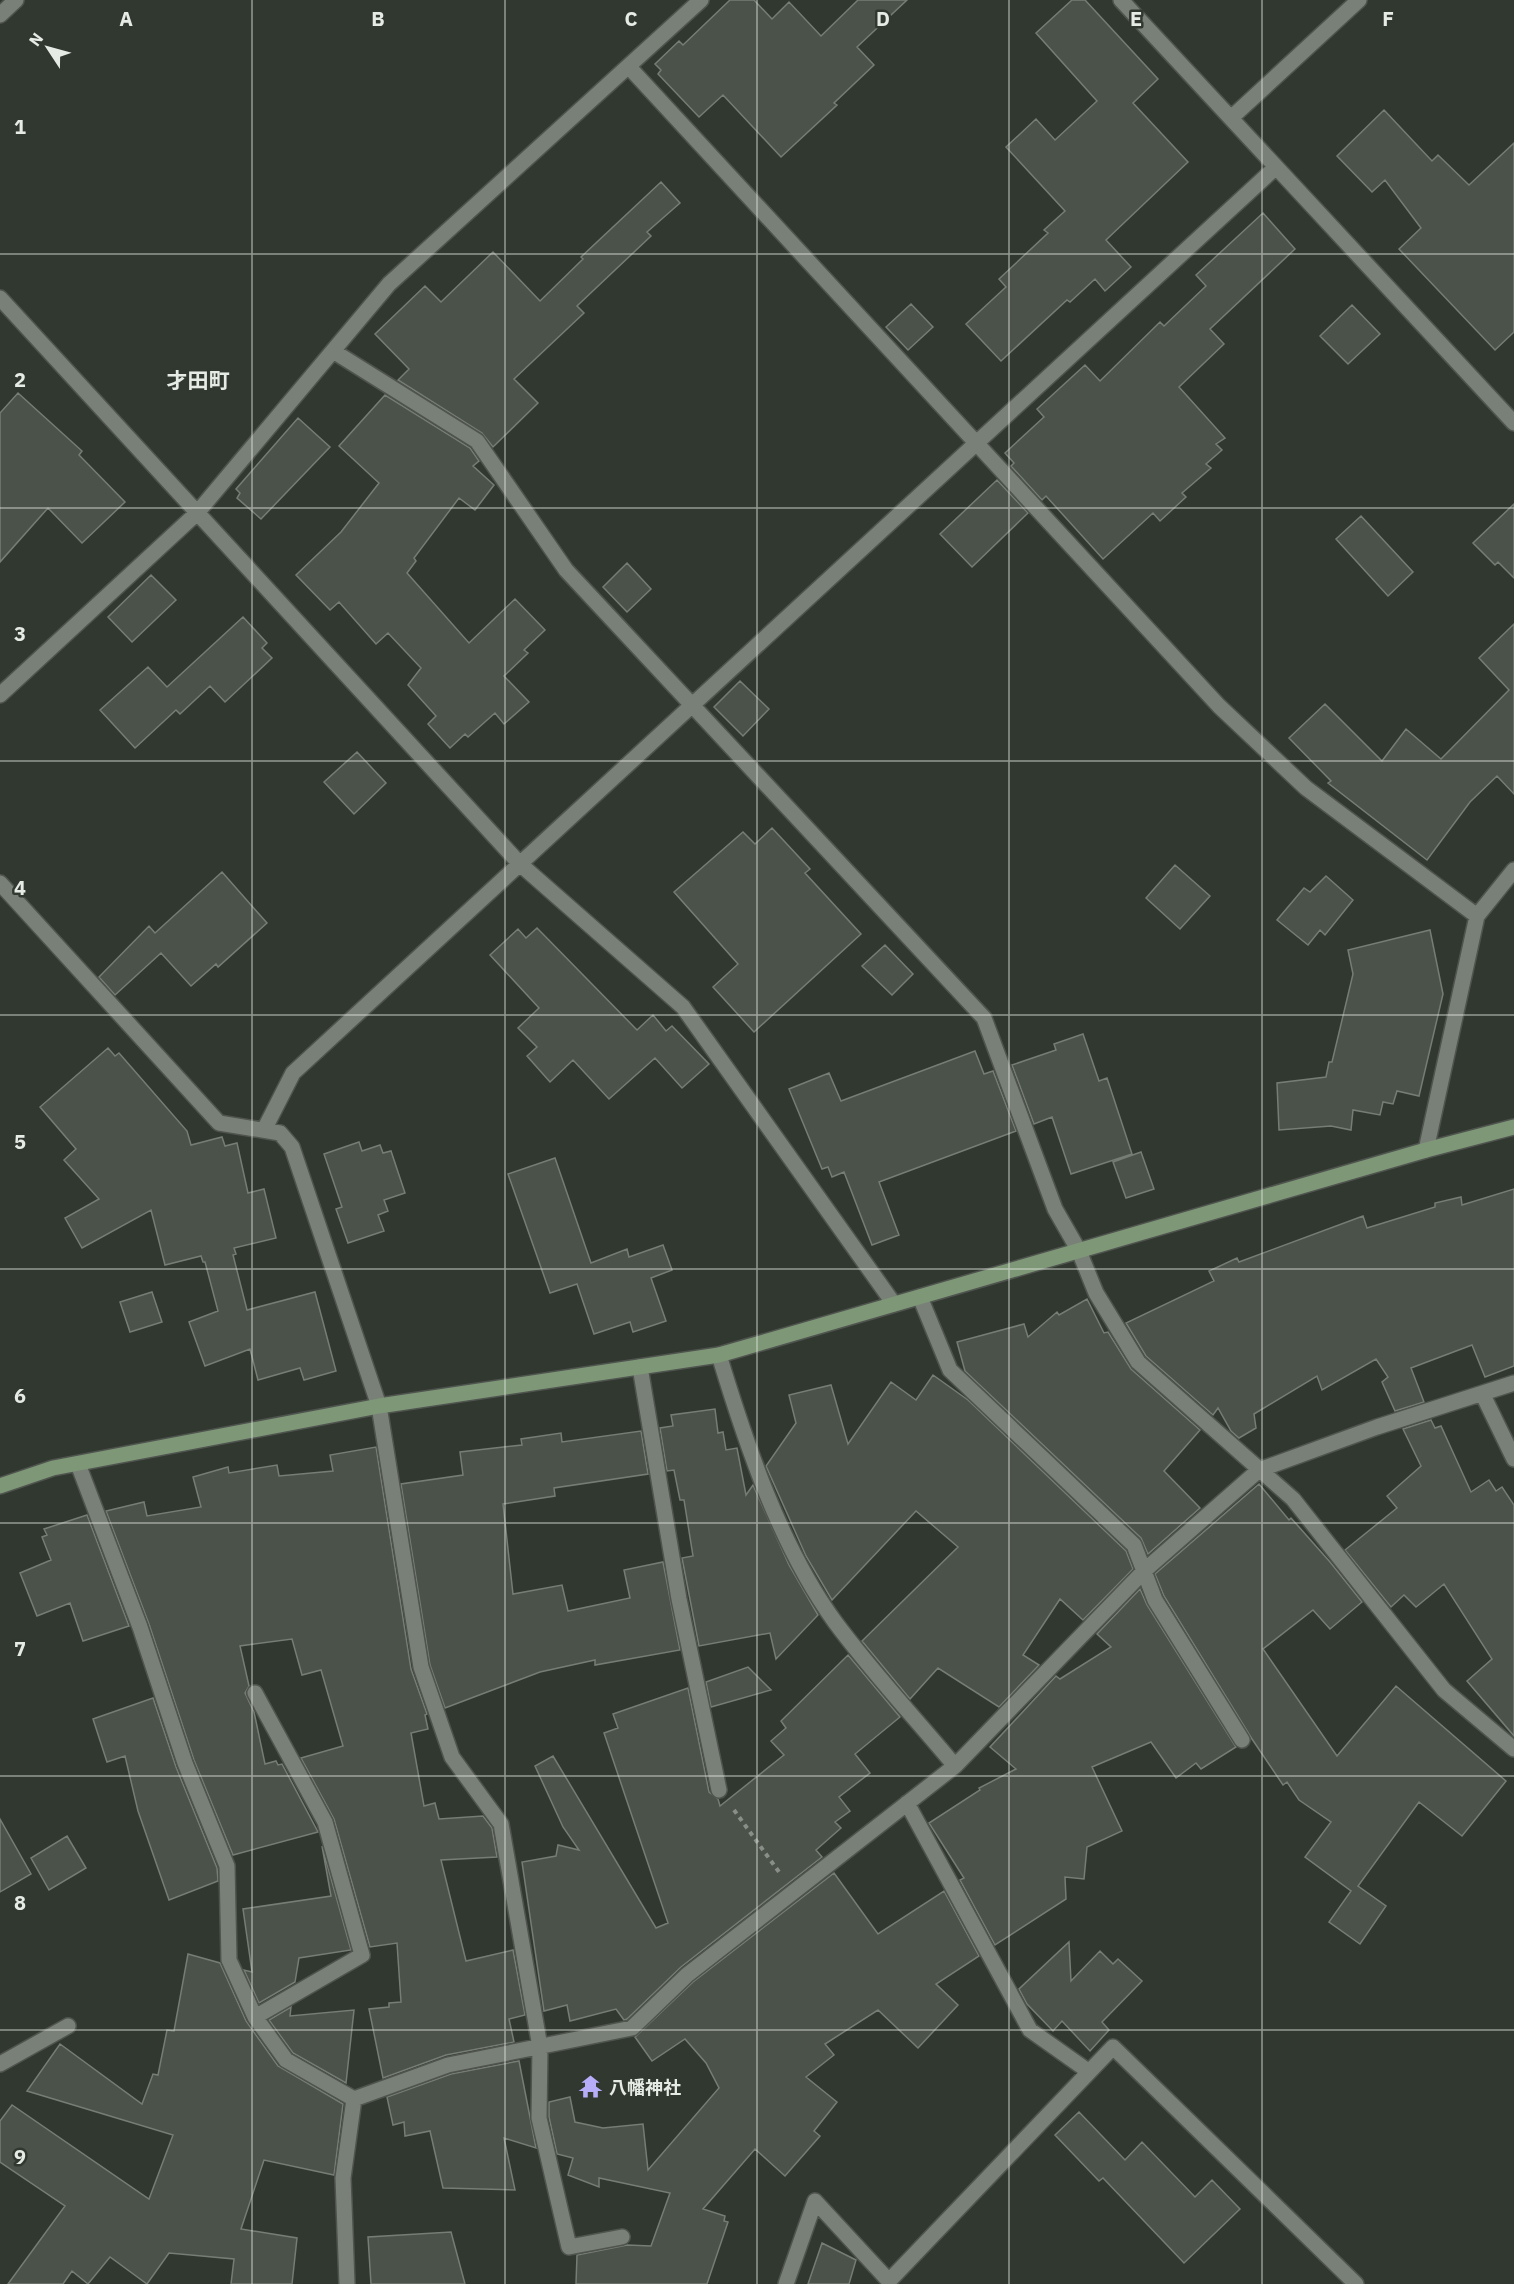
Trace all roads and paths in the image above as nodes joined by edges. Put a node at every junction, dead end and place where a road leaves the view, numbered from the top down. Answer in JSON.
{"nodes":[{"id":1,"x":16,"y":0,"type":"edge"},
{"id":2,"x":700,"y":0,"type":"edge"},
{"id":3,"x":1121,"y":0,"type":"edge"},
{"id":4,"x":1359,"y":0,"type":"edge"},
{"id":5,"x":0,"y":15,"type":"edge"},
{"id":6,"x":629,"y":67,"type":"junction"},
{"id":7,"x":1231,"y":118,"type":"junction"},
{"id":8,"x":1276,"y":167,"type":"junction"},
{"id":9,"x":0,"y":298,"type":"edge"},
{"id":10,"x":333,"y":351,"type":"junction"},
{"id":11,"x":1514,"y":423,"type":"edge"},
{"id":12,"x":976,"y":443,"type":"junction"},
{"id":13,"x":197,"y":513,"type":"junction"},
{"id":14,"x":0,"y":695,"type":"edge"},
{"id":15,"x":692,"y":706,"type":"junction"},
{"id":16,"x":520,"y":864,"type":"junction"},
{"id":17,"x":1514,"y":870,"type":"edge"},
{"id":18,"x":0,"y":883,"type":"edge"},
{"id":19,"x":1477,"y":916,"type":"junction"},
{"id":20,"x":1514,"y":1127,"type":"edge"},
{"id":21,"x":264,"y":1130,"type":"junction"},
{"id":22,"x":1426,"y":1150,"type":"junction"},
{"id":23,"x":1079,"y":1251,"type":"junction"},
{"id":24,"x":920,"y":1297,"type":"junction"},
{"id":25,"x":894,"y":1304,"type":"junction"},
{"id":26,"x":719,"y":1355,"type":"junction"},
{"id":27,"x":640,"y":1367,"type":"junction"},
{"id":28,"x":1514,"y":1383,"type":"edge"},
{"id":29,"x":1483,"y":1395,"type":"junction"},
{"id":30,"x":379,"y":1406,"type":"junction"},
{"id":31,"x":1514,"y":1459,"type":"edge"},
{"id":32,"x":78,"y":1464,"type":"junction"},
{"id":33,"x":1259,"y":1470,"type":"junction"},
{"id":34,"x":0,"y":1486,"type":"edge"},
{"id":35,"x":1144,"y":1570,"type":"junction"},
{"id":36,"x":255,"y":1693,"type":"dead end"},
{"id":37,"x":1242,"y":1740,"type":"dead end"},
{"id":38,"x":1514,"y":1749,"type":"edge"},
{"id":39,"x":955,"y":1766,"type":"junction"},
{"id":40,"x":720,"y":1790,"type":"joint"},
{"id":41,"x":907,"y":1803,"type":"junction"},
{"id":42,"x":793,"y":1892,"type":"junction"},
{"id":43,"x":255,"y":2017,"type":"junction"},
{"id":44,"x":68,"y":2026,"type":"dead end"},
{"id":45,"x":540,"y":2047,"type":"junction"},
{"id":46,"x":0,"y":2064,"type":"edge"},
{"id":47,"x":1088,"y":2071,"type":"junction"},
{"id":48,"x":354,"y":2098,"type":"junction"},
{"id":49,"x":622,"y":2237,"type":"dead end"},
{"id":50,"x":347,"y":2284,"type":"edge"},
{"id":51,"x":786,"y":2284,"type":"edge"},
{"id":52,"x":1356,"y":2284,"type":"edge"}],
"edges":[{"from":1,"to":5,"type":"street"},
{"from":2,"to":6,"type":"street"},
{"from":3,"to":7,"type":"street"},
{"from":4,"to":7,"type":"street"},
{"from":6,"to":10,"type":"street"},
{"from":6,"to":12,"type":"street"},
{"from":7,"to":8,"type":"street"},
{"from":8,"to":11,"type":"street"},
{"from":8,"to":12,"type":"street"},
{"from":9,"to":13,"type":"street"},
{"from":10,"to":13,"type":"street"},
{"from":10,"to":15,"type":"street"},
{"from":12,"to":15,"type":"street"},
{"from":12,"to":19,"type":"street"},
{"from":13,"to":14,"type":"street"},
{"from":13,"to":16,"type":"street"},
{"from":15,"to":16,"type":"street"},
{"from":15,"to":23,"type":"street"},
{"from":16,"to":21,"type":"street"},
{"from":16,"to":25,"type":"street"},
{"from":17,"to":19,"type":"street"},
{"from":18,"to":21,"type":"street"},
{"from":19,"to":22,"type":"street"},
{"from":20,"to":22,"type":"street"},
{"from":21,"to":30,"type":"street"},
{"from":22,"to":23,"type":"street"},
{"from":23,"to":24,"type":"street"},
{"from":23,"to":33,"type":"street"},
{"from":24,"to":25,"type":"street"},
{"from":24,"to":35,"type":"street"},
{"from":25,"to":26,"type":"street"},
{"from":26,"to":27,"type":"street"},
{"from":26,"to":39,"type":"street"},
{"from":27,"to":30,"type":"street"},
{"from":27,"to":40,"type":"street"},
{"from":28,"to":29,"type":"street"},
{"from":29,"to":31,"type":"street"},
{"from":29,"to":33,"type":"street"},
{"from":30,"to":32,"type":"street"},
{"from":30,"to":45,"type":"street"},
{"from":32,"to":34,"type":"street"},
{"from":32,"to":43,"type":"street"},
{"from":33,"to":35,"type":"street"},
{"from":33,"to":38,"type":"street"},
{"from":35,"to":37,"type":"street"},
{"from":35,"to":39,"type":"street"},
{"from":36,"to":43,"type":"street"},
{"from":39,"to":41,"type":"street"},
{"from":40,"to":42,"type":"path"},
{"from":41,"to":42,"type":"street"},
{"from":41,"to":47,"type":"street"},
{"from":42,"to":45,"type":"street"},
{"from":43,"to":48,"type":"street"},
{"from":44,"to":46,"type":"street"},
{"from":45,"to":48,"type":"street"},
{"from":45,"to":49,"type":"street"},
{"from":47,"to":51,"type":"street"},
{"from":47,"to":52,"type":"street"},
{"from":48,"to":50,"type":"street"}]}
